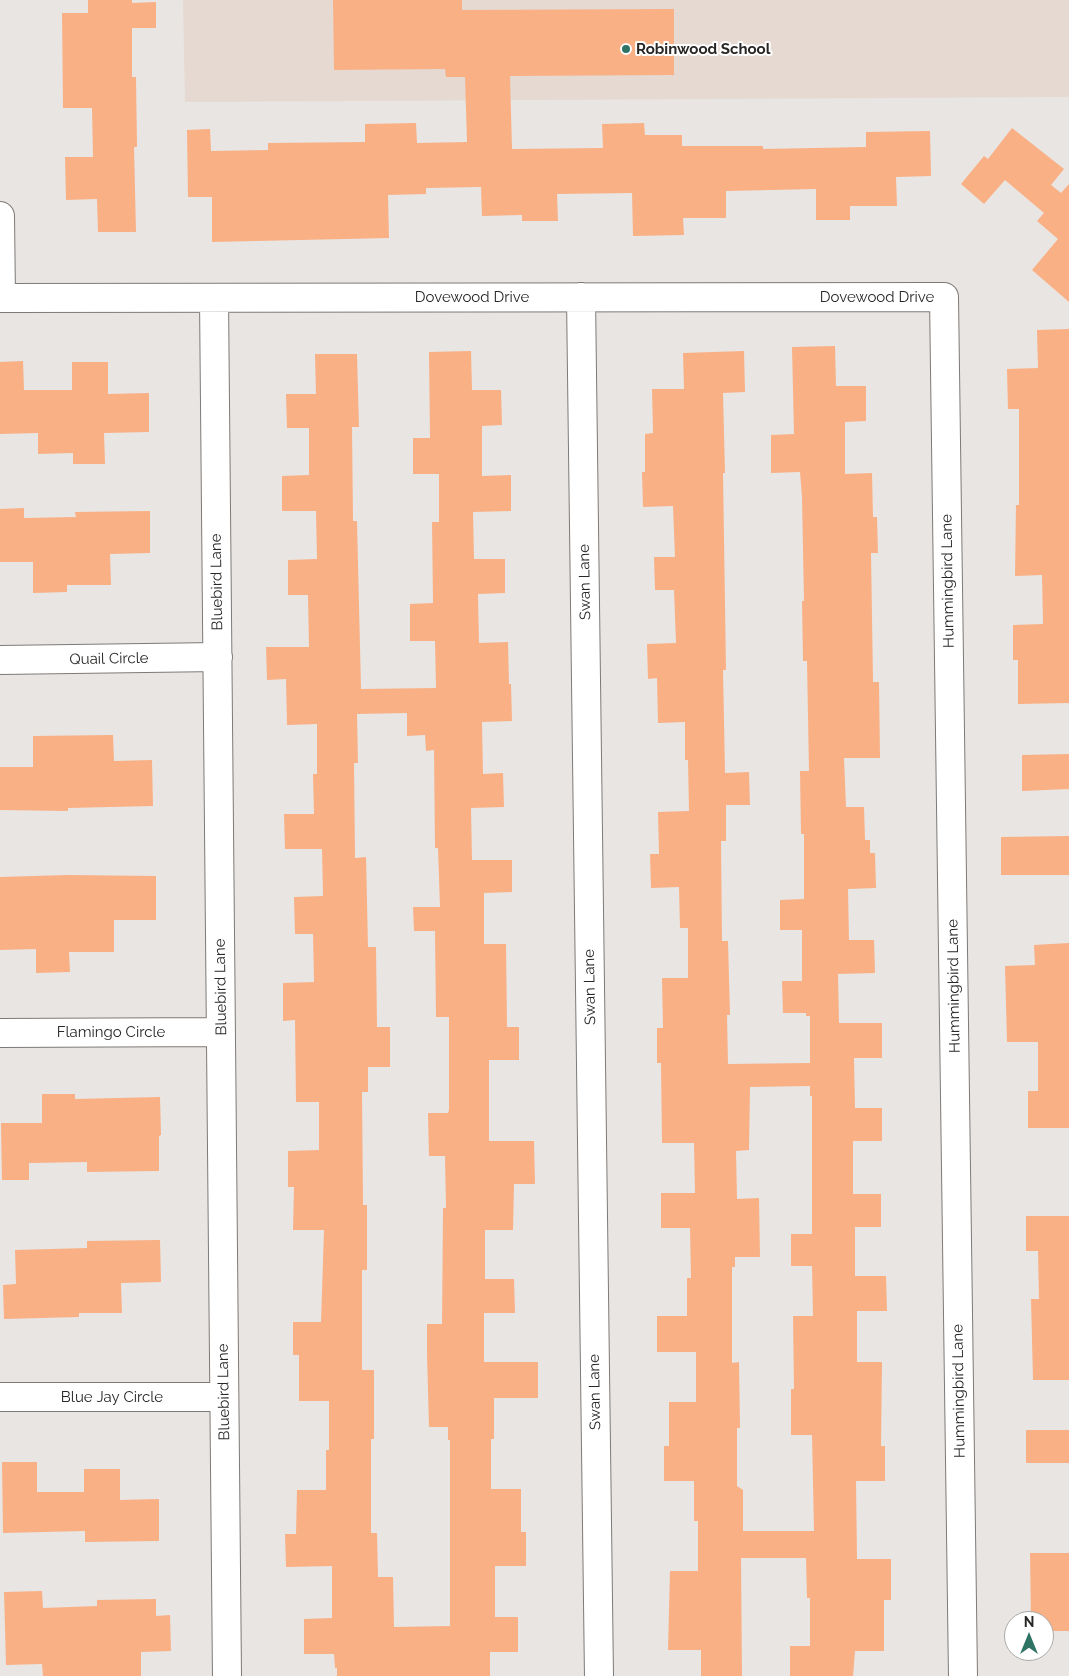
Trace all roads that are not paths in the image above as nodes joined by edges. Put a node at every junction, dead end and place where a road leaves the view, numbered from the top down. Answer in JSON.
{"nodes":[{"id":1,"x":0,"y":216,"type":"edge"},
{"id":2,"x":581,"y":297,"type":"junction"},
{"id":3,"x":944,"y":297,"type":"joint"},
{"id":4,"x":1,"y":298,"type":"edge"},
{"id":5,"x":214,"y":298,"type":"junction"},
{"id":6,"x":218,"y":657,"type":"junction"},
{"id":7,"x":0,"y":660,"type":"edge"},
{"id":8,"x":221,"y":1032,"type":"junction"},
{"id":9,"x":0,"y":1033,"type":"edge"},
{"id":10,"x":0,"y":1397,"type":"edge"},
{"id":11,"x":224,"y":1397,"type":"junction"},
{"id":12,"x":227,"y":1676,"type":"edge"},
{"id":13,"x":599,"y":1676,"type":"edge"},
{"id":14,"x":963,"y":1676,"type":"edge"}],
"edges":[{"from":1,"to":4,"type":"street"},
{"from":2,"to":3,"type":"street","name":"Dovewood Drive"},
{"from":2,"to":5,"type":"street","name":"Dovewood Drive"},
{"from":2,"to":13,"type":"street","name":"Swan Lane"},
{"from":3,"to":14,"type":"street","name":"Hummingbird Lane"},
{"from":4,"to":5,"type":"street","name":"Dovewood Drive"},
{"from":5,"to":6,"type":"street","name":"Bluebird Lane"},
{"from":6,"to":7,"type":"street","name":"Quail Circle"},
{"from":6,"to":8,"type":"street","name":"Bluebird Lane"},
{"from":8,"to":9,"type":"street","name":"Flamingo Circle"},
{"from":8,"to":11,"type":"street","name":"Bluebird Lane"},
{"from":10,"to":11,"type":"street","name":"Blue Jay Circle"},
{"from":11,"to":12,"type":"street","name":"Bluebird Lane"}]}
